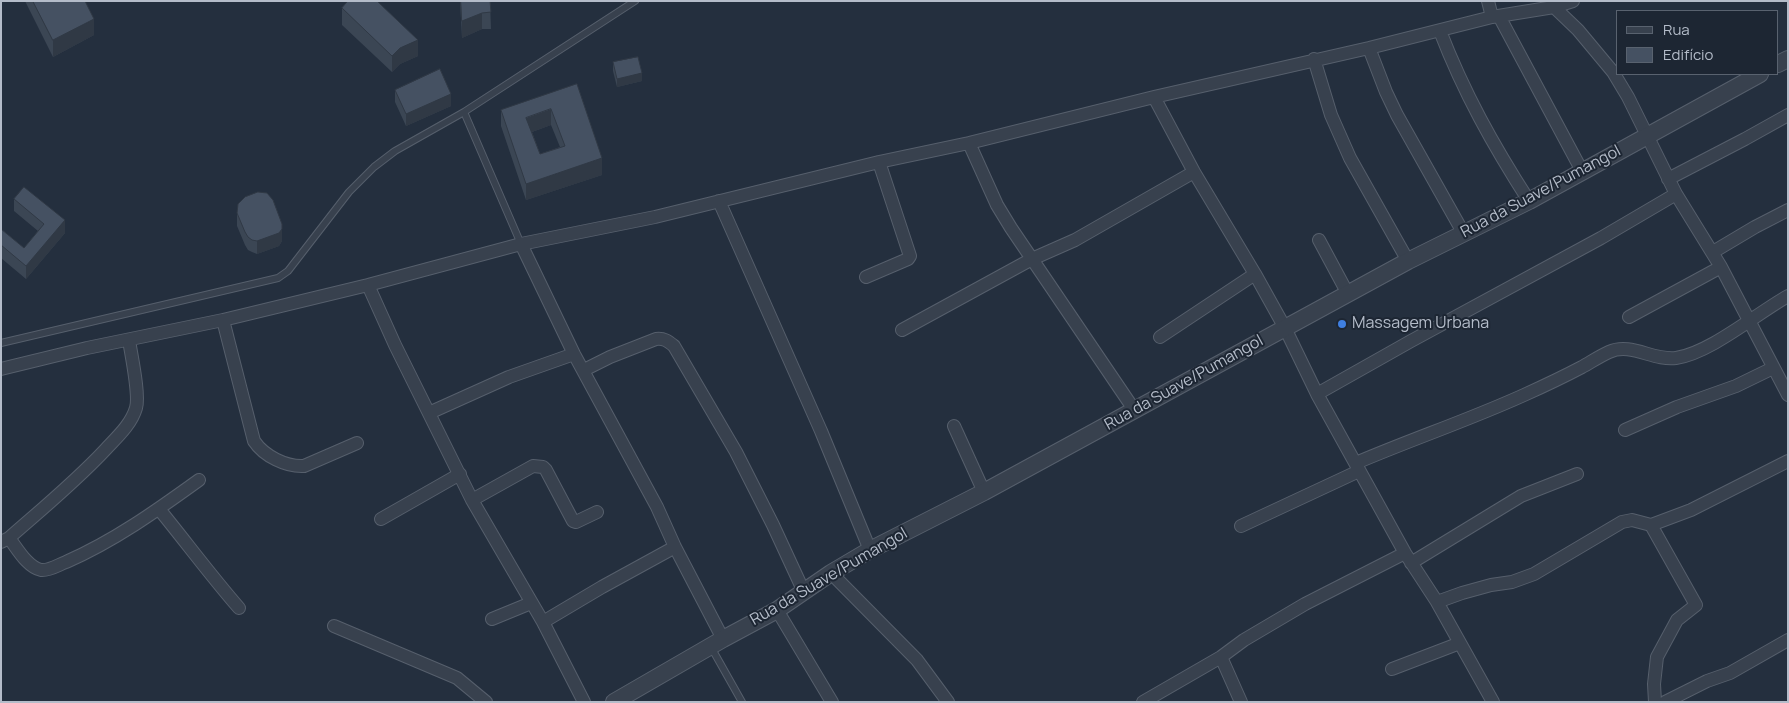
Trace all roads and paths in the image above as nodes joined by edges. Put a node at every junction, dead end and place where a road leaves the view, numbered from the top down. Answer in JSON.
{"nodes":[{"id":1,"x":635,"y":1,"type":"edge"},
{"id":2,"x":1488,"y":1,"type":"edge"},
{"id":3,"x":1572,"y":1,"type":"edge"},
{"id":4,"x":1554,"y":7,"type":"junction"},
{"id":5,"x":1496,"y":16,"type":"junction"},
{"id":6,"x":1440,"y":31,"type":"junction"},
{"id":7,"x":1369,"y":48,"type":"junction"},
{"id":8,"x":1314,"y":59,"type":"junction"},
{"id":9,"x":1758,"y":75,"type":"edge"},
{"id":10,"x":1154,"y":97,"type":"junction"},
{"id":11,"x":464,"y":112,"type":"junction"},
{"id":12,"x":1788,"y":115,"type":"edge"},
{"id":13,"x":1646,"y":136,"type":"junction"},
{"id":14,"x":970,"y":143,"type":"junction"},
{"id":15,"x":879,"y":162,"type":"junction"},
{"id":16,"x":1582,"y":171,"type":"junction"},
{"id":17,"x":1194,"y":172,"type":"junction"},
{"id":18,"x":1668,"y":179,"type":"junction"},
{"id":19,"x":1676,"y":194,"type":"junction"},
{"id":20,"x":719,"y":201,"type":"junction"},
{"id":21,"x":1529,"y":201,"type":"junction"},
{"id":22,"x":1788,"y":210,"type":"edge"},
{"id":23,"x":1464,"y":234,"type":"junction"},
{"id":24,"x":1319,"y":240,"type":"dead end"},
{"id":25,"x":521,"y":244,"type":"junction"},
{"id":26,"x":1713,"y":252,"type":"junction"},
{"id":27,"x":1032,"y":259,"type":"junction"},
{"id":28,"x":1408,"y":261,"type":"junction"},
{"id":29,"x":1721,"y":267,"type":"junction"},
{"id":30,"x":1255,"y":274,"type":"junction"},
{"id":31,"x":866,"y":277,"type":"dead end"},
{"id":32,"x":368,"y":285,"type":"junction"},
{"id":33,"x":1348,"y":294,"type":"junction"},
{"id":34,"x":1788,"y":296,"type":"edge"},
{"id":35,"x":1628,"y":318,"type":"dead end"},
{"id":36,"x":223,"y":320,"type":"junction"},
{"id":37,"x":1750,"y":321,"type":"junction"},
{"id":38,"x":1285,"y":328,"type":"junction"},
{"id":39,"x":902,"y":330,"type":"dead end"},
{"id":40,"x":1160,"y":337,"type":"dead end"},
{"id":41,"x":129,"y":340,"type":"junction"},
{"id":42,"x":1,"y":343,"type":"edge"},
{"id":43,"x":574,"y":354,"type":"junction"},
{"id":44,"x":1,"y":369,"type":"edge"},
{"id":45,"x":584,"y":370,"type":"junction"},
{"id":46,"x":1779,"y":370,"type":"edge"},
{"id":47,"x":1317,"y":394,"type":"junction"},
{"id":48,"x":1788,"y":395,"type":"edge"},
{"id":49,"x":1135,"y":411,"type":"junction"},
{"id":50,"x":429,"y":413,"type":"junction"},
{"id":51,"x":954,"y":426,"type":"dead end"},
{"id":52,"x":1625,"y":430,"type":"dead end"},
{"id":53,"x":356,"y":443,"type":"dead end"},
{"id":54,"x":1788,"y":461,"type":"edge"},
{"id":55,"x":1358,"y":467,"type":"junction"},
{"id":56,"x":460,"y":474,"type":"junction"},
{"id":57,"x":1577,"y":474,"type":"dead end"},
{"id":58,"x":199,"y":480,"type":"dead end"},
{"id":59,"x":984,"y":492,"type":"junction"},
{"id":60,"x":472,"y":500,"type":"junction"},
{"id":61,"x":160,"y":509,"type":"junction"},
{"id":62,"x":597,"y":512,"type":"dead end"},
{"id":63,"x":381,"y":519,"type":"dead end"},
{"id":64,"x":1651,"y":525,"type":"junction"},
{"id":65,"x":1241,"y":526,"type":"dead end"},
{"id":66,"x":5,"y":540,"type":"edge"},
{"id":67,"x":676,"y":547,"type":"junction"},
{"id":68,"x":870,"y":550,"type":"junction"},
{"id":69,"x":1408,"y":558,"type":"junction"},
{"id":70,"x":831,"y":573,"type":"junction"},
{"id":71,"x":804,"y":592,"type":"junction"},
{"id":72,"x":1437,"y":602,"type":"junction"},
{"id":73,"x":531,"y":603,"type":"junction"},
{"id":74,"x":238,"y":608,"type":"dead end"},
{"id":75,"x":777,"y":610,"type":"junction"},
{"id":76,"x":492,"y":619,"type":"dead end"},
{"id":77,"x":543,"y":622,"type":"junction"},
{"id":78,"x":334,"y":626,"type":"dead end"},
{"id":79,"x":1788,"y":640,"type":"edge"},
{"id":80,"x":717,"y":642,"type":"junction"},
{"id":81,"x":1460,"y":643,"type":"junction"},
{"id":82,"x":1221,"y":657,"type":"junction"},
{"id":83,"x":1392,"y":669,"type":"dead end"},
{"id":84,"x":486,"y":702,"type":"edge"},
{"id":85,"x":584,"y":702,"type":"edge"},
{"id":86,"x":614,"y":702,"type":"edge"},
{"id":87,"x":742,"y":702,"type":"edge"},
{"id":88,"x":832,"y":702,"type":"edge"},
{"id":89,"x":948,"y":702,"type":"edge"},
{"id":90,"x":1143,"y":702,"type":"edge"},
{"id":91,"x":1241,"y":702,"type":"edge"},
{"id":92,"x":1493,"y":702,"type":"edge"},
{"id":93,"x":1655,"y":702,"type":"edge"},
{"id":94,"x":1664,"y":702,"type":"edge"}],
"edges":[{"from":1,"to":11,"type":"lane"},
{"from":2,"to":5,"type":"street"},
{"from":3,"to":4,"type":"street"},
{"from":4,"to":5,"type":"street"},
{"from":4,"to":13,"type":"street"},
{"from":5,"to":6,"type":"street"},
{"from":5,"to":16,"type":"street"},
{"from":6,"to":7,"type":"street"},
{"from":6,"to":21,"type":"street"},
{"from":7,"to":8,"type":"street"},
{"from":7,"to":23,"type":"street"},
{"from":8,"to":10,"type":"street"},
{"from":8,"to":28,"type":"street"},
{"from":9,"to":13,"type":"street","name":"Rua da Suave/Pumangol"},
{"from":10,"to":14,"type":"street"},
{"from":10,"to":17,"type":"street"},
{"from":11,"to":25,"type":"lane"},
{"from":11,"to":42,"type":"lane"},
{"from":12,"to":18,"type":"street"},
{"from":13,"to":16,"type":"street","name":"Rua da Suave/Pumangol"},
{"from":13,"to":18,"type":"street"},
{"from":14,"to":15,"type":"street"},
{"from":14,"to":27,"type":"street"},
{"from":15,"to":20,"type":"street"},
{"from":15,"to":31,"type":"street"},
{"from":16,"to":21,"type":"street","name":"Rua da Suave/Pumangol"},
{"from":17,"to":27,"type":"street"},
{"from":17,"to":30,"type":"street"},
{"from":18,"to":19,"type":"street"},
{"from":19,"to":26,"type":"street"},
{"from":19,"to":47,"type":"street"},
{"from":20,"to":25,"type":"street"},
{"from":20,"to":68,"type":"street"},
{"from":21,"to":23,"type":"street","name":"Rua da Suave/Pumangol"},
{"from":22,"to":26,"type":"street"},
{"from":23,"to":28,"type":"street","name":"Rua da Suave/Pumangol"},
{"from":24,"to":33,"type":"street"},
{"from":25,"to":32,"type":"street"},
{"from":25,"to":43,"type":"street"},
{"from":26,"to":29,"type":"street"},
{"from":27,"to":39,"type":"street"},
{"from":27,"to":49,"type":"street"},
{"from":28,"to":33,"type":"street","name":"Rua da Suave/Pumangol"},
{"from":29,"to":35,"type":"street"},
{"from":29,"to":37,"type":"street"},
{"from":30,"to":38,"type":"street"},
{"from":30,"to":40,"type":"street"},
{"from":32,"to":36,"type":"street"},
{"from":32,"to":50,"type":"street"},
{"from":33,"to":38,"type":"street","name":"Rua da Suave/Pumangol"},
{"from":34,"to":37,"type":"street"},
{"from":36,"to":41,"type":"street"},
{"from":36,"to":53,"type":"street"},
{"from":37,"to":46,"type":"street"},
{"from":37,"to":55,"type":"street"},
{"from":38,"to":47,"type":"street"},
{"from":38,"to":49,"type":"street","name":"Rua da Suave/Pumangol"},
{"from":41,"to":44,"type":"street"},
{"from":41,"to":66,"type":"street"},
{"from":43,"to":45,"type":"street"},
{"from":43,"to":50,"type":"street"},
{"from":45,"to":67,"type":"street"},
{"from":45,"to":71,"type":"street"},
{"from":46,"to":48,"type":"street"},
{"from":46,"to":52,"type":"street"},
{"from":47,"to":55,"type":"street"},
{"from":49,"to":59,"type":"street","name":"Rua da Suave/Pumangol"},
{"from":50,"to":56,"type":"street"},
{"from":51,"to":59,"type":"street"},
{"from":54,"to":64,"type":"street"},
{"from":55,"to":65,"type":"street"},
{"from":55,"to":69,"type":"street"},
{"from":56,"to":60,"type":"street"},
{"from":56,"to":63,"type":"street"},
{"from":57,"to":69,"type":"street"},
{"from":58,"to":61,"type":"street"},
{"from":59,"to":68,"type":"street","name":"Rua da Suave/Pumangol"},
{"from":60,"to":62,"type":"street"},
{"from":60,"to":73,"type":"street"},
{"from":61,"to":66,"type":"street"},
{"from":61,"to":74,"type":"street"},
{"from":64,"to":72,"type":"street"},
{"from":64,"to":93,"type":"street"},
{"from":67,"to":77,"type":"street"},
{"from":67,"to":80,"type":"street"},
{"from":68,"to":70,"type":"street","name":"Rua da Suave/Pumangol"},
{"from":69,"to":72,"type":"street"},
{"from":69,"to":82,"type":"street"},
{"from":70,"to":71,"type":"street","name":"Rua da Suave/Pumangol"},
{"from":70,"to":89,"type":"street"},
{"from":71,"to":75,"type":"street","name":"Rua da Suave/Pumangol"},
{"from":72,"to":81,"type":"street"},
{"from":73,"to":76,"type":"street"},
{"from":73,"to":77,"type":"street"},
{"from":75,"to":80,"type":"street","name":"Rua da Suave/Pumangol"},
{"from":75,"to":88,"type":"street"},
{"from":77,"to":85,"type":"street"},
{"from":78,"to":84,"type":"street"},
{"from":79,"to":94,"type":"street"},
{"from":80,"to":86,"type":"street","name":"Rua da Suave/Pumangol"},
{"from":80,"to":87,"type":"lane"},
{"from":81,"to":83,"type":"street"},
{"from":81,"to":92,"type":"street"},
{"from":82,"to":90,"type":"street"},
{"from":82,"to":91,"type":"street"}]}
